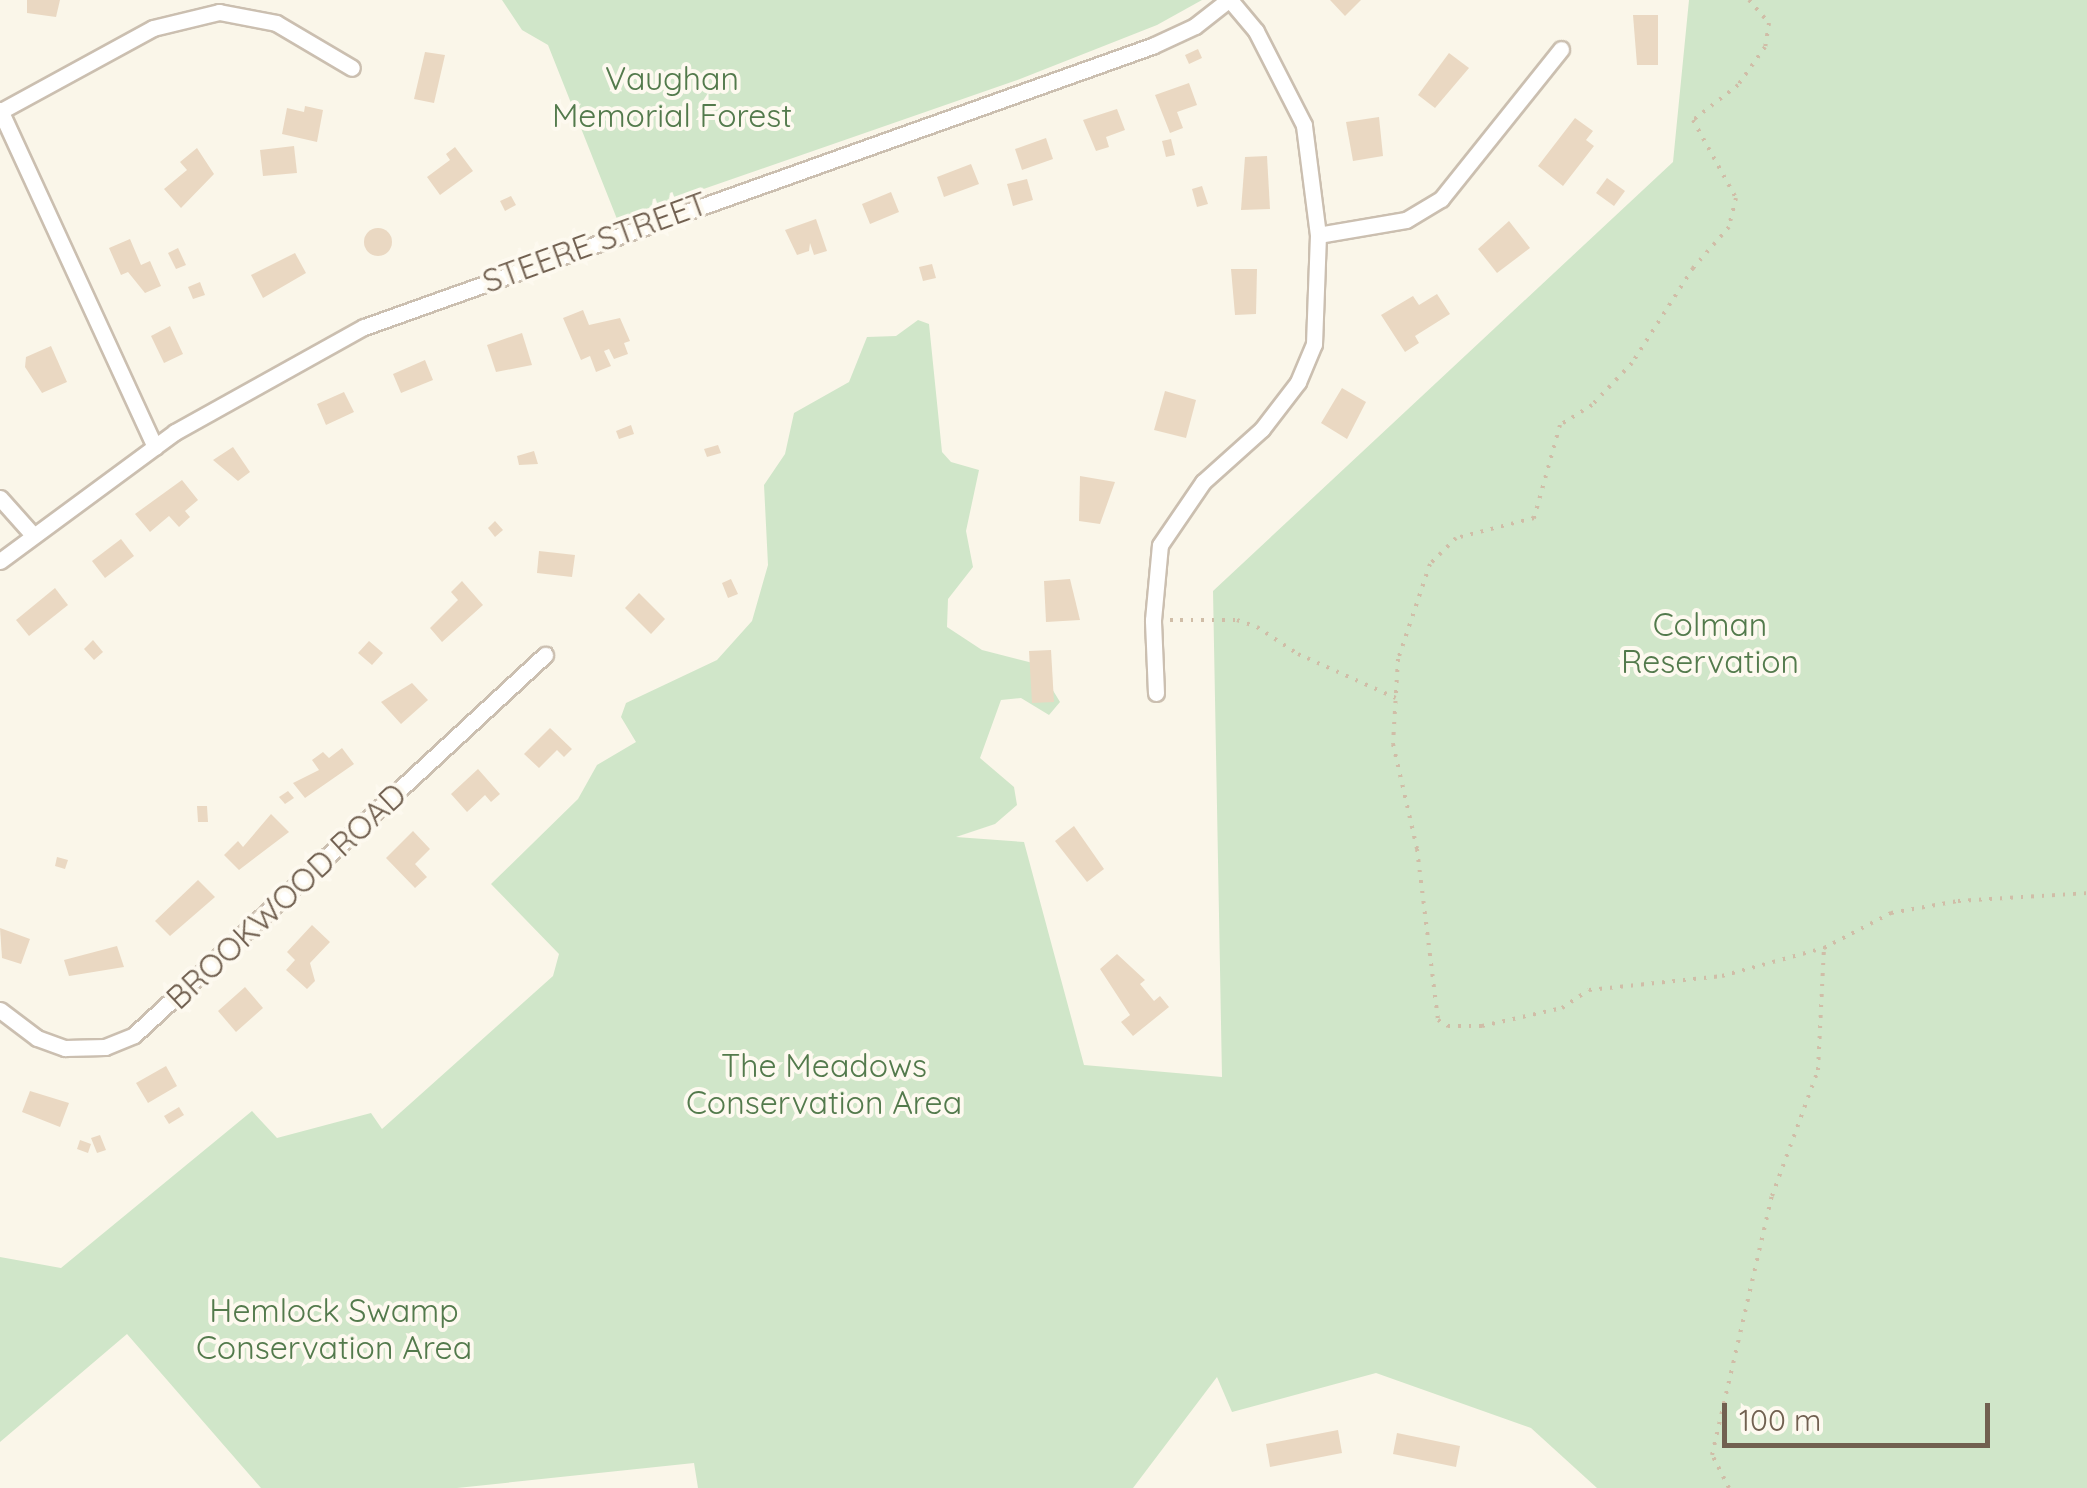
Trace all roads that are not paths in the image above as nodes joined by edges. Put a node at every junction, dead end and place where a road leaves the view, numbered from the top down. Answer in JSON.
{"nodes":[{"id":1,"x":1229,"y":0,"type":"edge"},
{"id":2,"x":1560,"y":49,"type":"dead end"},
{"id":3,"x":352,"y":68,"type":"dead end"},
{"id":4,"x":0,"y":110,"type":"edge"},
{"id":5,"x":1318,"y":235,"type":"junction"},
{"id":6,"x":156,"y":447,"type":"junction"},
{"id":7,"x":0,"y":498,"type":"edge"},
{"id":8,"x":33,"y":535,"type":"junction"},
{"id":9,"x":0,"y":560,"type":"edge"},
{"id":10,"x":545,"y":655,"type":"dead end"},
{"id":11,"x":1156,"y":694,"type":"dead end"},
{"id":12,"x":0,"y":1010,"type":"edge"}],
"edges":[{"from":1,"to":5,"type":"street"},
{"from":1,"to":6,"type":"street","name":"STEERE STREET"},
{"from":2,"to":5,"type":"street"},
{"from":3,"to":4,"type":"street"},
{"from":4,"to":6,"type":"street"},
{"from":5,"to":11,"type":"street"},
{"from":6,"to":8,"type":"street","name":"STEERE STREET"},
{"from":7,"to":8,"type":"street"},
{"from":8,"to":9,"type":"street","name":"STEERE STREET"},
{"from":10,"to":12,"type":"street","name":"BROOKWOOD ROAD"}]}
